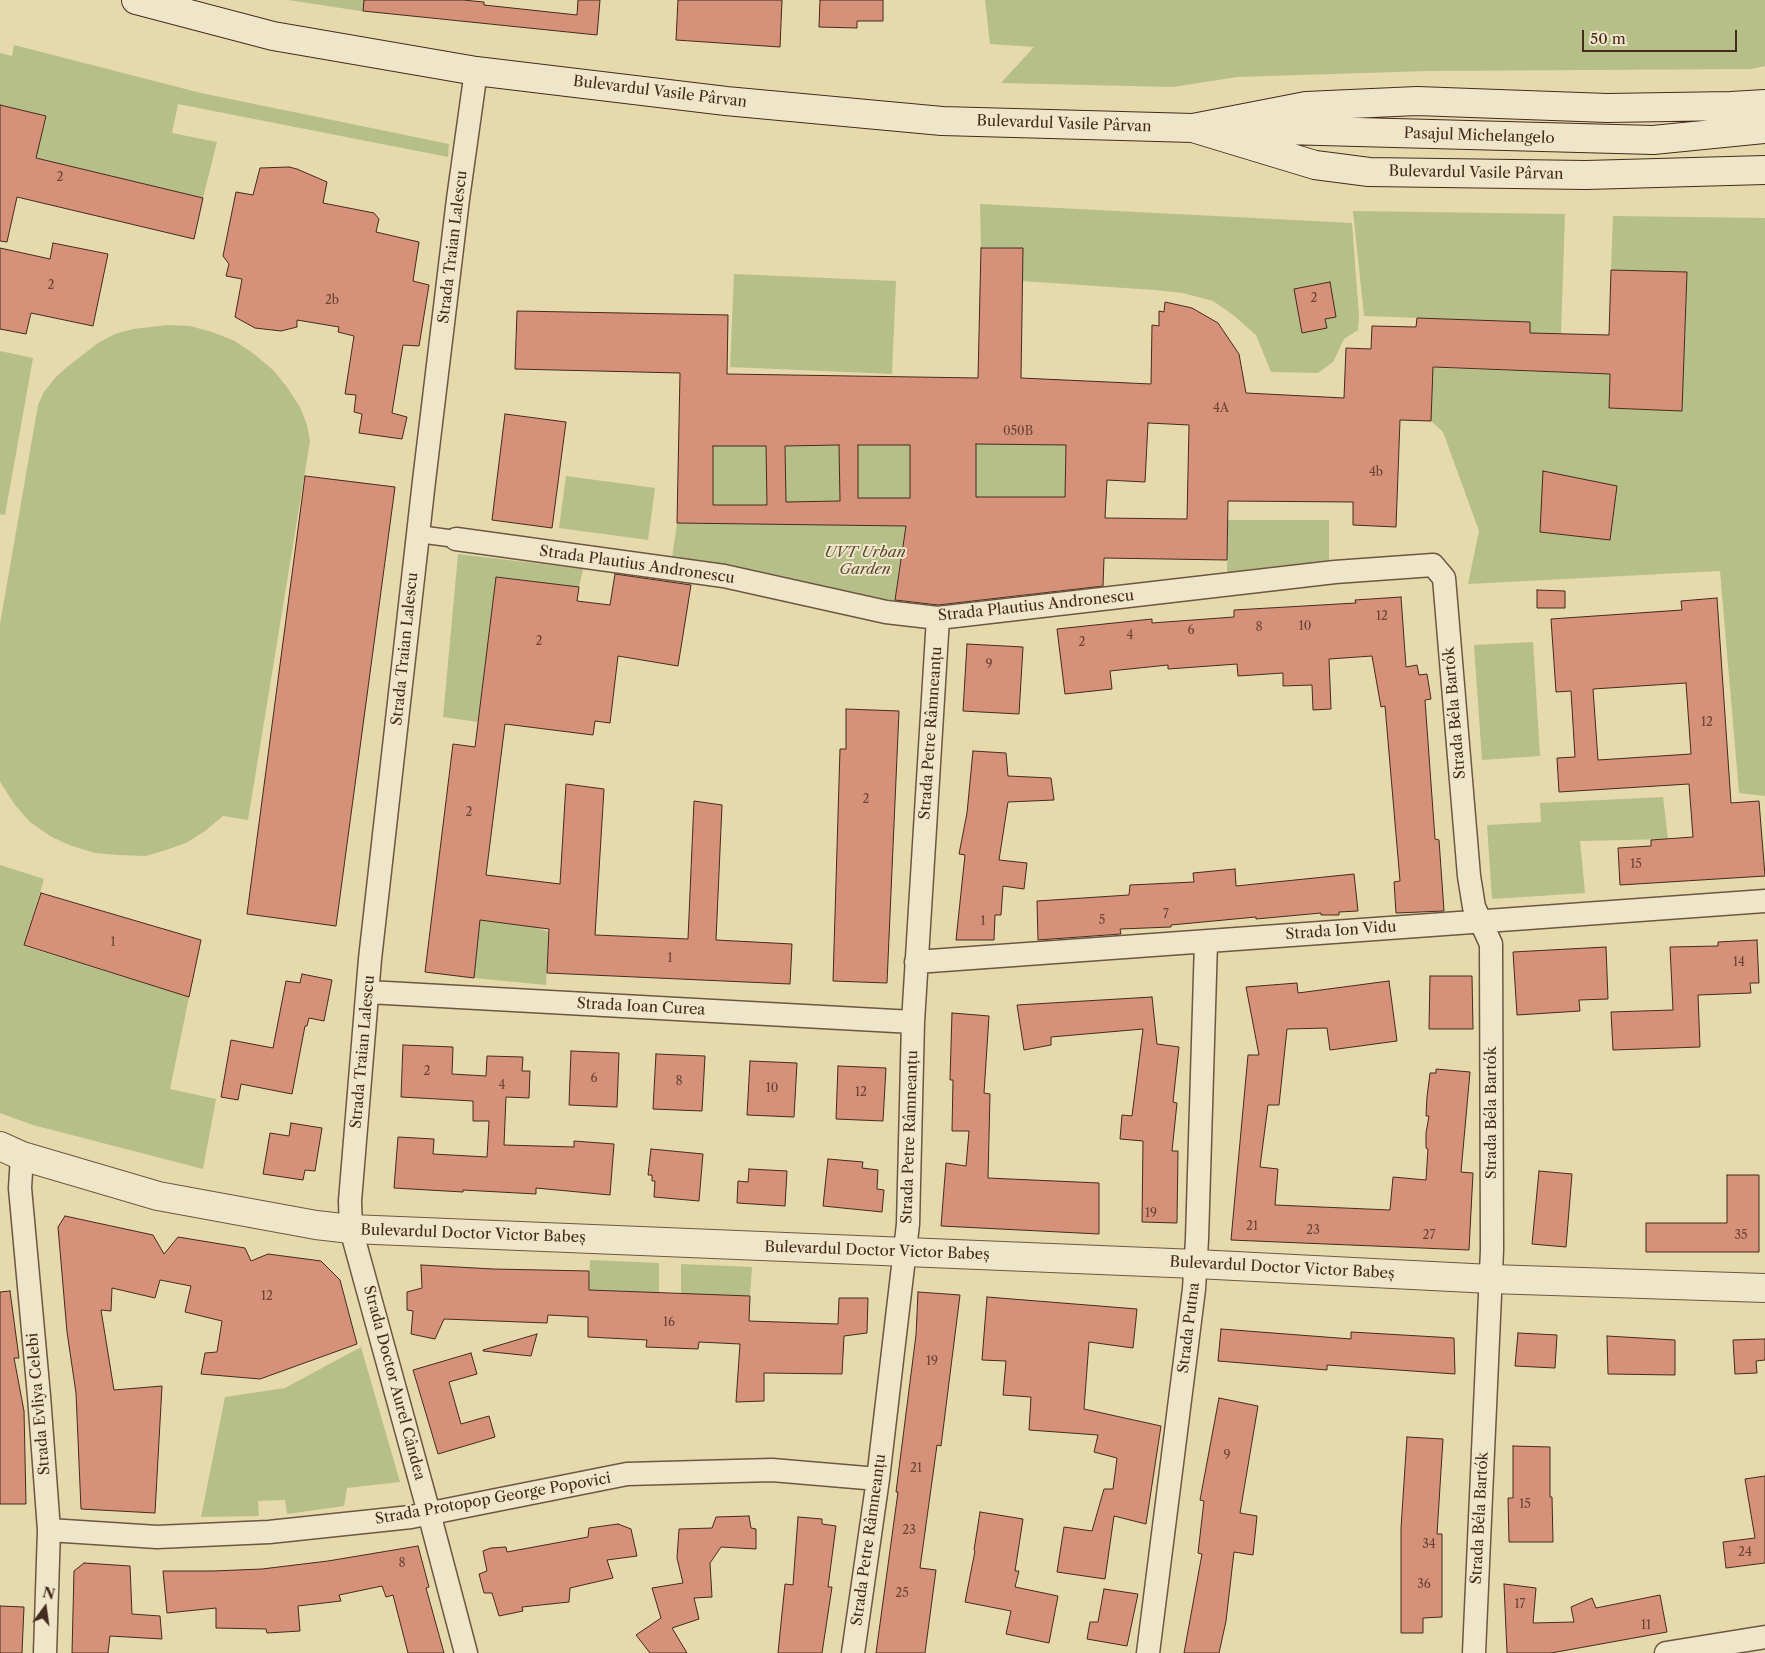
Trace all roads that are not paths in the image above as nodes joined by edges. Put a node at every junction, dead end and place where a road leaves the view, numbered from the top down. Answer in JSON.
{"nodes":[{"id":1,"x":136,"y":0,"type":"edge"},
{"id":2,"x":476,"y":71,"type":"junction"},
{"id":3,"x":1765,"y":104,"type":"edge"},
{"id":4,"x":1192,"y":128,"type":"junction"},
{"id":5,"x":1765,"y":129,"type":"edge"},
{"id":6,"x":1765,"y":170,"type":"edge"},
{"id":7,"x":418,"y":534,"type":"junction"},
{"id":8,"x":456,"y":539,"type":"joint"},
{"id":9,"x":1444,"y":578,"type":"joint"},
{"id":10,"x":938,"y":618,"type":"junction"},
{"id":11,"x":1765,"y":901,"type":"edge"},
{"id":12,"x":1482,"y":920,"type":"junction"},
{"id":13,"x":1206,"y":942,"type":"junction"},
{"id":14,"x":916,"y":962,"type":"junction"},
{"id":15,"x":368,"y":992,"type":"junction"},
{"id":16,"x":913,"y":1022,"type":"junction"},
{"id":17,"x":11,"y":1151,"type":"edge"},
{"id":18,"x":351,"y":1228,"type":"junction"},
{"id":19,"x":905,"y":1252,"type":"junction"},
{"id":20,"x":1196,"y":1264,"type":"junction"},
{"id":21,"x":1491,"y":1279,"type":"junction"},
{"id":22,"x":1765,"y":1288,"type":"edge"},
{"id":23,"x":878,"y":1479,"type":"junction"},
{"id":24,"x":429,"y":1513,"type":"junction"},
{"id":25,"x":49,"y":1530,"type":"junction"},
{"id":26,"x":1765,"y":1637,"type":"edge"},
{"id":27,"x":45,"y":1653,"type":"edge"},
{"id":28,"x":466,"y":1653,"type":"edge"},
{"id":29,"x":853,"y":1653,"type":"edge"},
{"id":30,"x":1148,"y":1653,"type":"edge"},
{"id":31,"x":1474,"y":1653,"type":"edge"},
{"id":32,"x":1666,"y":1653,"type":"edge"}],
"edges":[{"from":1,"to":2,"type":"main road","name":"Bulevardul Vasile Pârvan"},
{"from":2,"to":4,"type":"main road","name":"Bulevardul Vasile Pârvan"},
{"from":2,"to":7,"type":"street","name":"Strada Traian Lalescu"},
{"from":3,"to":4,"type":"main road","name":"Bulevardul Vasile Pârvan"},
{"from":4,"to":5,"type":"main road","name":"Pasajul Michelangelo"},
{"from":4,"to":6,"type":"main road","name":"Bulevardul Vasile Pârvan"},
{"from":7,"to":8,"type":"street","name":"Strada Plautius Andronescu"},
{"from":7,"to":15,"type":"street","name":"Strada Traian Lalescu"},
{"from":8,"to":10,"type":"street","name":"Strada Plautius Andronescu"},
{"from":9,"to":10,"type":"street","name":"Strada Plautius Andronescu"},
{"from":9,"to":12,"type":"street","name":"Strada Béla Bartók"},
{"from":10,"to":14,"type":"street","name":"Strada Petre Râmneanțu"},
{"from":11,"to":12,"type":"street","name":"Strada Ion Vidu"},
{"from":12,"to":13,"type":"street","name":"Strada Ion Vidu"},
{"from":12,"to":21,"type":"street","name":"Strada Béla Bartók"},
{"from":13,"to":14,"type":"street","name":"Strada Ion Vidu"},
{"from":13,"to":20,"type":"street","name":"Strada Putna"},
{"from":14,"to":16,"type":"street","name":"Strada Petre Râmneanțu"},
{"from":15,"to":16,"type":"street","name":"Strada Ioan Curea"},
{"from":15,"to":18,"type":"street","name":"Strada Traian Lalescu"},
{"from":16,"to":19,"type":"street","name":"Strada Petre Râmneanțu"},
{"from":17,"to":18,"type":"main road","name":"Bulevardul Doctor Victor Babeș"},
{"from":17,"to":25,"type":"street","name":"Strada Evliya Celebi"},
{"from":18,"to":19,"type":"main road","name":"Bulevardul Doctor Victor Babeș"},
{"from":18,"to":24,"type":"street","name":"Strada Doctor Aurel Cândea"},
{"from":19,"to":20,"type":"main road","name":"Bulevardul Doctor Victor Babeș"},
{"from":19,"to":23,"type":"street","name":"Strada Petre Râmneanțu"},
{"from":20,"to":21,"type":"main road","name":"Bulevardul Doctor Victor Babeș"},
{"from":20,"to":30,"type":"street","name":"Strada Putna"},
{"from":21,"to":22,"type":"main road","name":"Bulevardul Doctor Victor Babeș"},
{"from":21,"to":31,"type":"street","name":"Strada Béla Bartók"},
{"from":23,"to":24,"type":"street","name":"Strada Protopop George Popovici"},
{"from":23,"to":29,"type":"street","name":"Strada Petre Râmneanțu"},
{"from":24,"to":25,"type":"street","name":"Strada Protopop George Popovici"},
{"from":24,"to":28,"type":"street","name":"Strada Doctor Aurel Cândea"},
{"from":25,"to":27,"type":"street","name":"Strada Evliya Celebi"},
{"from":26,"to":32,"type":"street"}]}
